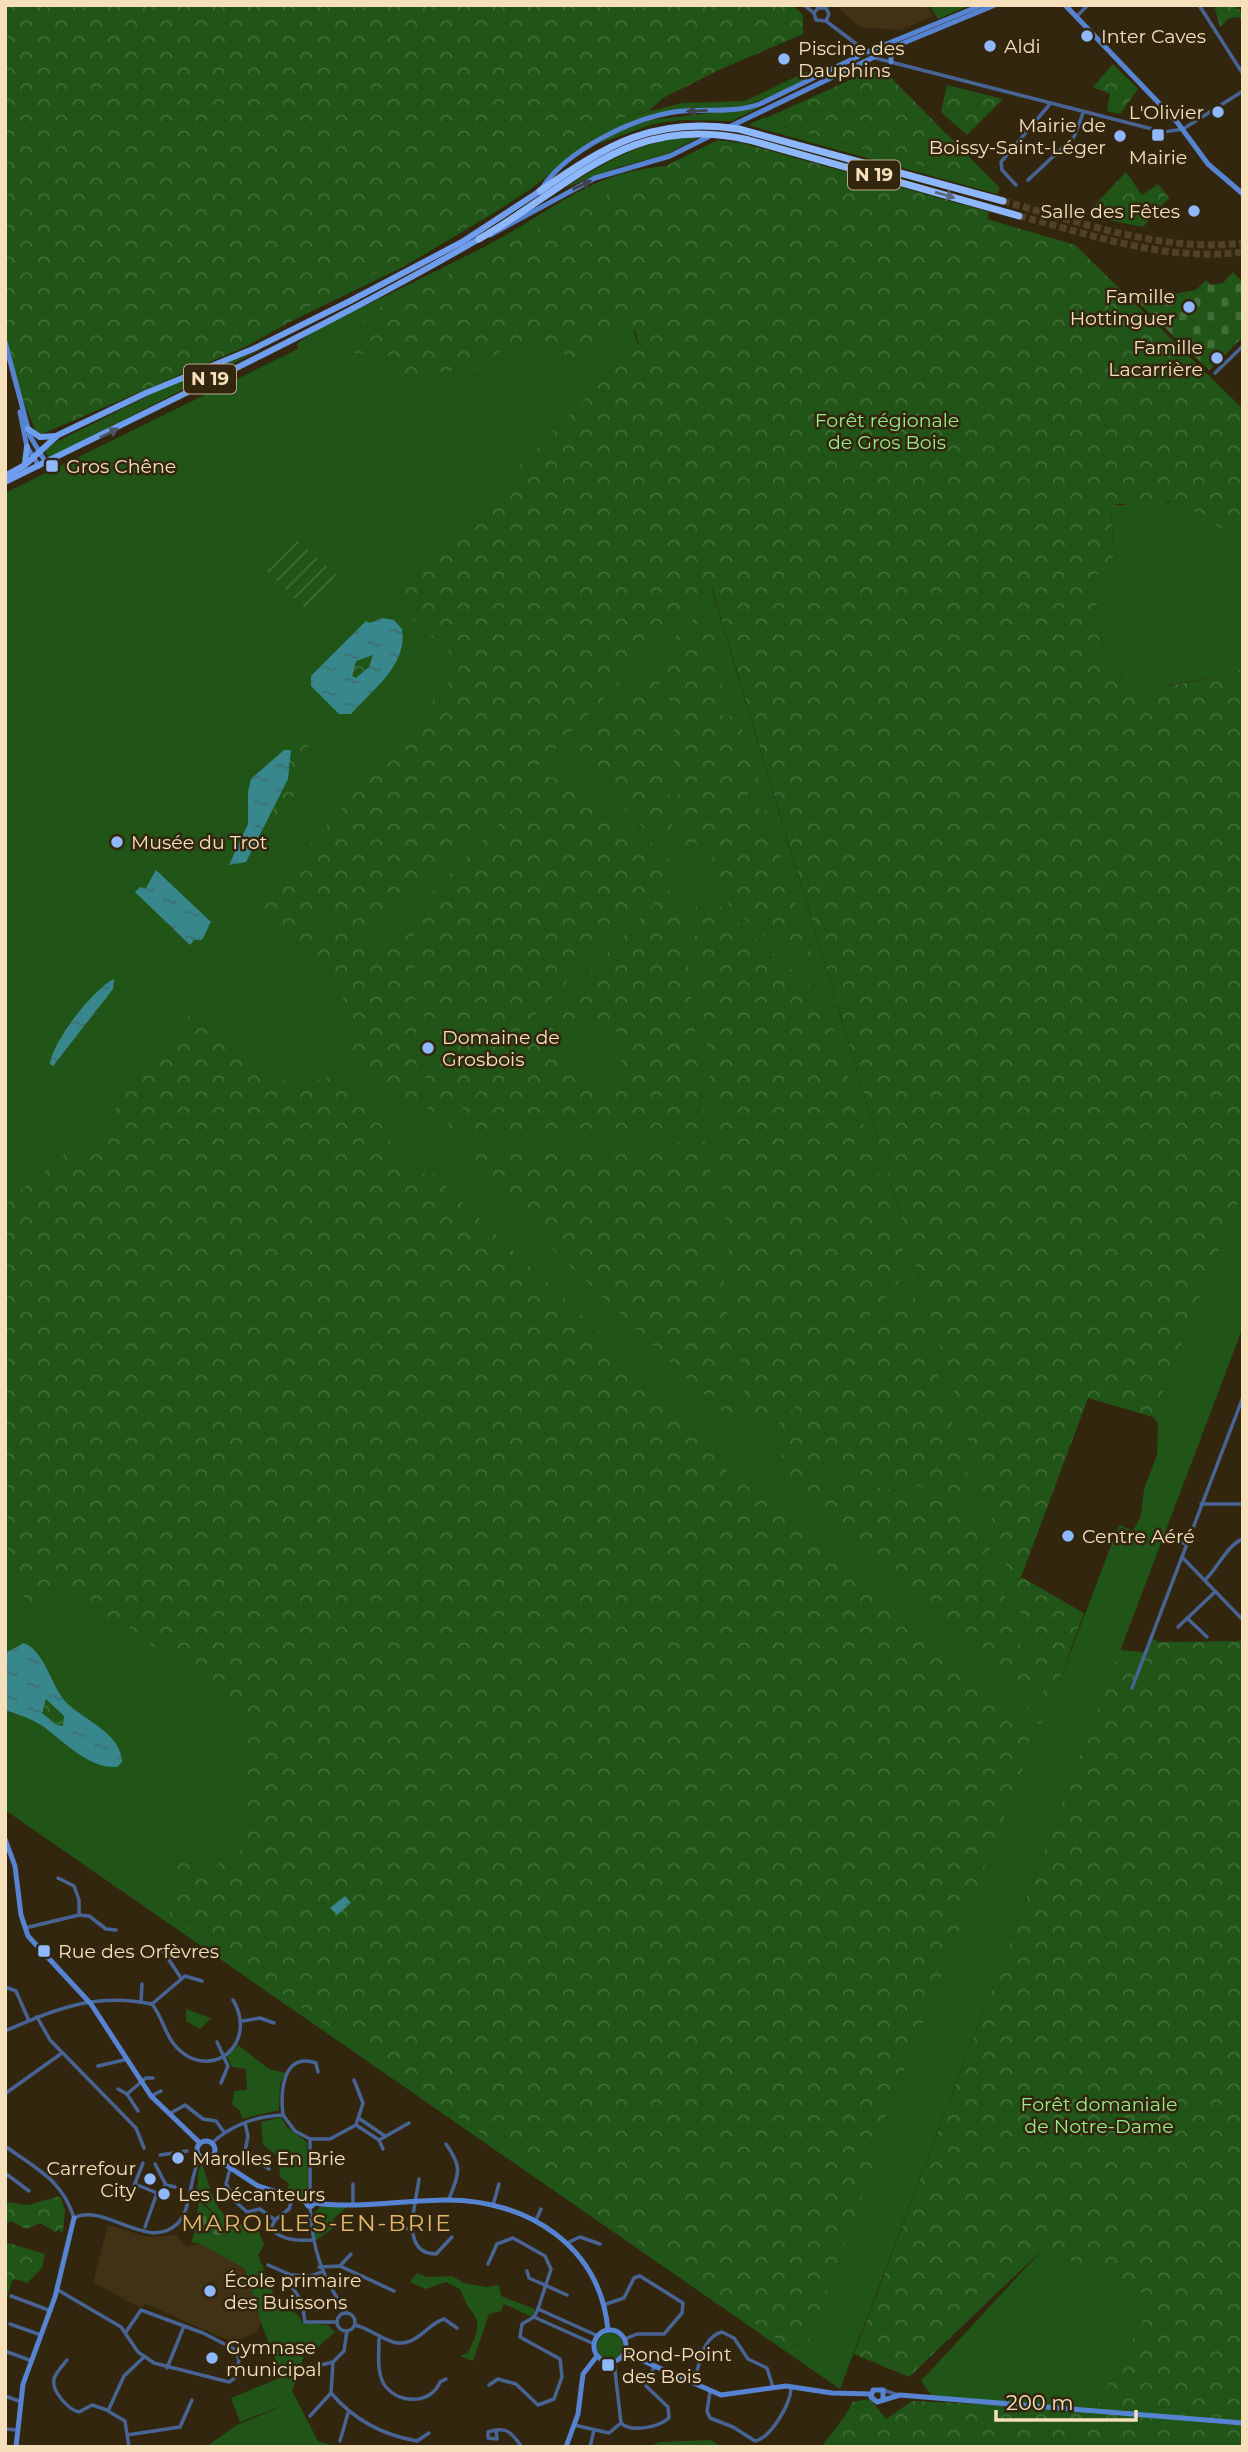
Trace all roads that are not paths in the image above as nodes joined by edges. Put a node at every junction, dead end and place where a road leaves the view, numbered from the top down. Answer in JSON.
{"nodes":[{"id":1,"x":804,"y":5,"type":"edge"},
{"id":2,"x":982,"y":5,"type":"edge"},
{"id":3,"x":995,"y":5,"type":"edge"},
{"id":4,"x":1065,"y":5,"type":"edge"},
{"id":5,"x":1088,"y":5,"type":"edge"},
{"id":6,"x":1199,"y":5,"type":"edge"},
{"id":7,"x":814,"y":13,"type":"junction"},
{"id":8,"x":1076,"y":17,"type":"junction"},
{"id":9,"x":826,"y":20,"type":"junction"},
{"id":10,"x":891,"y":49,"type":"junction"},
{"id":11,"x":867,"y":52,"type":"junction"},
{"id":12,"x":872,"y":58,"type":"junction"},
{"id":13,"x":891,"y":62,"type":"junction"},
{"id":14,"x":1243,"y":74,"type":"edge"},
{"id":15,"x":1243,"y":92,"type":"edge"},
{"id":16,"x":1050,"y":104,"type":"junction"},
{"id":17,"x":1083,"y":112,"type":"junction"},
{"id":18,"x":1183,"y":130,"type":"junction"},
{"id":19,"x":1028,"y":180,"type":"dead end"},
{"id":20,"x":1016,"y":185,"type":"dead end"},
{"id":21,"x":540,"y":191,"type":"junction"},
{"id":22,"x":1243,"y":194,"type":"edge"},
{"id":23,"x":1003,"y":201,"type":"tunnel mouth"},
{"id":24,"x":1019,"y":216,"type":"tunnel mouth"},
{"id":25,"x":479,"y":239,"type":"junction"},
{"id":26,"x":5,"y":342,"type":"edge"},
{"id":27,"x":1243,"y":346,"type":"edge"},
{"id":28,"x":5,"y":358,"type":"edge"},
{"id":29,"x":1215,"y":373,"type":"dead end"},
{"id":30,"x":26,"y":430,"type":"junction"},
{"id":31,"x":58,"y":435,"type":"junction"},
{"id":32,"x":27,"y":447,"type":"junction"},
{"id":33,"x":36,"y":454,"type":"junction"},
{"id":34,"x":25,"y":464,"type":"junction"},
{"id":35,"x":42,"y":464,"type":"junction"},
{"id":36,"x":5,"y":476,"type":"edge"},
{"id":37,"x":5,"y":482,"type":"edge"},
{"id":38,"x":1243,"y":1397,"type":"edge"},
{"id":39,"x":1236,"y":1416,"type":"junction"},
{"id":40,"x":1243,"y":1419,"type":"edge"},
{"id":41,"x":1201,"y":1504,"type":"junction"},
{"id":42,"x":1243,"y":1504,"type":"edge"},
{"id":43,"x":1163,"y":1535,"type":"dead end"},
{"id":44,"x":1243,"y":1539,"type":"edge"},
{"id":45,"x":1186,"y":1544,"type":"junction"},
{"id":46,"x":1182,"y":1557,"type":"junction"},
{"id":47,"x":1205,"y":1581,"type":"junction"},
{"id":48,"x":1215,"y":1592,"type":"junction"},
{"id":49,"x":1187,"y":1618,"type":"junction"},
{"id":50,"x":1243,"y":1620,"type":"edge"},
{"id":51,"x":1178,"y":1627,"type":"dead end"},
{"id":52,"x":1207,"y":1637,"type":"dead end"},
{"id":53,"x":1132,"y":1688,"type":"dead end"},
{"id":54,"x":5,"y":1839,"type":"edge"},
{"id":55,"x":58,"y":1878,"type":"dead end"},
{"id":56,"x":79,"y":1915,"type":"junction"},
{"id":57,"x":25,"y":1928,"type":"junction"},
{"id":58,"x":116,"y":1930,"type":"dead end"},
{"id":59,"x":163,"y":1951,"type":"dead end"},
{"id":60,"x":181,"y":1978,"type":"junction"},
{"id":61,"x":202,"y":1980,"type":"dead end"},
{"id":62,"x":142,"y":1984,"type":"dead end"},
{"id":63,"x":5,"y":1987,"type":"edge"},
{"id":64,"x":233,"y":2000,"type":"dead end"},
{"id":65,"x":88,"y":2001,"type":"junction"},
{"id":66,"x":141,"y":2002,"type":"junction"},
{"id":67,"x":152,"y":2004,"type":"junction"},
{"id":68,"x":37,"y":2017,"type":"junction"},
{"id":69,"x":29,"y":2021,"type":"junction"},
{"id":70,"x":242,"y":2021,"type":"junction"},
{"id":71,"x":274,"y":2024,"type":"dead end"},
{"id":72,"x":5,"y":2031,"type":"edge"},
{"id":73,"x":217,"y":2042,"type":"dead end"},
{"id":74,"x":62,"y":2053,"type":"junction"},
{"id":75,"x":223,"y":2055,"type":"junction"},
{"id":76,"x":124,"y":2060,"type":"junction"},
{"id":77,"x":98,"y":2066,"type":"dead end"},
{"id":78,"x":318,"y":2072,"type":"dead end"},
{"id":79,"x":153,"y":2078,"type":"dead end"},
{"id":80,"x":354,"y":2080,"type":"dead end"},
{"id":81,"x":141,"y":2082,"type":"junction"},
{"id":82,"x":221,"y":2083,"type":"dead end"},
{"id":83,"x":118,"y":2089,"type":"dead end"},
{"id":84,"x":161,"y":2091,"type":"dead end"},
{"id":85,"x":6,"y":2093,"type":"edge"},
{"id":86,"x":127,"y":2094,"type":"junction"},
{"id":87,"x":151,"y":2096,"type":"junction"},
{"id":88,"x":138,"y":2111,"type":"dead end"},
{"id":89,"x":169,"y":2114,"type":"junction"},
{"id":90,"x":283,"y":2115,"type":"junction"},
{"id":91,"x":360,"y":2119,"type":"junction"},
{"id":92,"x":245,"y":2123,"type":"junction"},
{"id":93,"x":409,"y":2123,"type":"dead end"},
{"id":94,"x":356,"y":2125,"type":"junction"},
{"id":95,"x":224,"y":2132,"type":"junction"},
{"id":96,"x":385,"y":2136,"type":"junction"},
{"id":97,"x":310,"y":2139,"type":"junction"},
{"id":98,"x":379,"y":2140,"type":"junction"},
{"id":99,"x":200,"y":2143,"type":"junction"},
{"id":100,"x":212,"y":2143,"type":"junction"},
{"id":101,"x":446,"y":2144,"type":"dead end"},
{"id":102,"x":8,"y":2148,"type":"edge"},
{"id":103,"x":144,"y":2148,"type":"dead end"},
{"id":104,"x":383,"y":2150,"type":"dead end"},
{"id":105,"x":187,"y":2151,"type":"dead end"},
{"id":106,"x":160,"y":2155,"type":"dead end"},
{"id":107,"x":5,"y":2156,"type":"edge"},
{"id":108,"x":212,"y":2156,"type":"junction"},
{"id":109,"x":200,"y":2157,"type":"junction"},
{"id":110,"x":143,"y":2163,"type":"dead end"},
{"id":111,"x":155,"y":2164,"type":"dead end"},
{"id":112,"x":230,"y":2169,"type":"junction"},
{"id":113,"x":270,"y":2169,"type":"dead end"},
{"id":114,"x":5,"y":2174,"type":"edge"},
{"id":115,"x":419,"y":2179,"type":"dead end"},
{"id":116,"x":499,"y":2183,"type":"dead end"},
{"id":117,"x":353,"y":2184,"type":"dead end"},
{"id":118,"x":166,"y":2185,"type":"junction"},
{"id":119,"x":175,"y":2187,"type":"dead end"},
{"id":120,"x":29,"y":2190,"type":"dead end"},
{"id":121,"x":157,"y":2193,"type":"junction"},
{"id":122,"x":292,"y":2199,"type":"junction"},
{"id":123,"x":448,"y":2200,"type":"junction"},
{"id":124,"x":414,"y":2202,"type":"junction"},
{"id":125,"x":310,"y":2203,"type":"junction"},
{"id":126,"x":353,"y":2204,"type":"junction"},
{"id":127,"x":493,"y":2205,"type":"junction"},
{"id":128,"x":541,"y":2208,"type":"dead end"},
{"id":129,"x":74,"y":2218,"type":"junction"},
{"id":130,"x":275,"y":2220,"type":"junction"},
{"id":131,"x":536,"y":2220,"type":"junction"},
{"id":132,"x":145,"y":2227,"type":"dead end"},
{"id":133,"x":412,"y":2228,"type":"junction"},
{"id":134,"x":393,"y":2230,"type":"dead end"},
{"id":135,"x":452,"y":2237,"type":"dead end"},
{"id":136,"x":312,"y":2240,"type":"junction"},
{"id":137,"x":569,"y":2242,"type":"junction"},
{"id":138,"x":600,"y":2244,"type":"dead end"},
{"id":139,"x":351,"y":2254,"type":"dead end"},
{"id":140,"x":268,"y":2264,"type":"dead end"},
{"id":141,"x":488,"y":2264,"type":"dead end"},
{"id":142,"x":340,"y":2266,"type":"junction"},
{"id":143,"x":320,"y":2270,"type":"junction"},
{"id":144,"x":527,"y":2271,"type":"dead end"},
{"id":145,"x":291,"y":2275,"type":"junction"},
{"id":146,"x":546,"y":2286,"type":"junction"},
{"id":147,"x":58,"y":2290,"type":"junction"},
{"id":148,"x":394,"y":2291,"type":"dead end"},
{"id":149,"x":567,"y":2295,"type":"dead end"},
{"id":150,"x":11,"y":2296,"type":"dead end"},
{"id":151,"x":603,"y":2305,"type":"junction"},
{"id":152,"x":538,"y":2309,"type":"junction"},
{"id":153,"x":51,"y":2311,"type":"junction"},
{"id":154,"x":346,"y":2312,"type":"junction"},
{"id":155,"x":534,"y":2317,"type":"junction"},
{"id":156,"x":337,"y":2322,"type":"junction"},
{"id":157,"x":10,"y":2324,"type":"dead end"},
{"id":158,"x":355,"y":2325,"type":"junction"},
{"id":159,"x":184,"y":2326,"type":"junction"},
{"id":160,"x":457,"y":2328,"type":"dead end"},
{"id":161,"x":608,"y":2330,"type":"junction"},
{"id":162,"x":347,"y":2331,"type":"junction"},
{"id":163,"x":126,"y":2332,"type":"junction"},
{"id":164,"x":41,"y":2335,"type":"junction"},
{"id":165,"x":598,"y":2336,"type":"junction"},
{"id":166,"x":379,"y":2339,"type":"junction"},
{"id":167,"x":625,"y":2339,"type":"junction"},
{"id":168,"x":594,"y":2344,"type":"junction"},
{"id":169,"x":5,"y":2351,"type":"edge"},
{"id":170,"x":625,"y":2353,"type":"junction"},
{"id":171,"x":597,"y":2356,"type":"junction"},
{"id":172,"x":144,"y":2357,"type":"junction"},
{"id":173,"x":67,"y":2360,"type":"dead end"},
{"id":174,"x":32,"y":2361,"type":"junction"},
{"id":175,"x":333,"y":2362,"type":"junction"},
{"id":176,"x":614,"y":2362,"type":"junction"},
{"id":177,"x":656,"y":2367,"type":"junction"},
{"id":178,"x":167,"y":2368,"type":"junction"},
{"id":179,"x":309,"y":2368,"type":"dead end"},
{"id":180,"x":446,"y":2379,"type":"dead end"},
{"id":181,"x":692,"y":2384,"type":"junction"},
{"id":182,"x":489,"y":2385,"type":"dead end"},
{"id":183,"x":791,"y":2386,"type":"junction"},
{"id":184,"x":773,"y":2387,"type":"junction"},
{"id":185,"x":883,"y":2390,"type":"junction"},
{"id":186,"x":710,"y":2392,"type":"junction"},
{"id":187,"x":331,"y":2393,"type":"junction"},
{"id":188,"x":871,"y":2394,"type":"junction"},
{"id":189,"x":900,"y":2395,"type":"junction"},
{"id":190,"x":5,"y":2396,"type":"edge"},
{"id":191,"x":192,"y":2400,"type":"dead end"},
{"id":192,"x":883,"y":2400,"type":"junction"},
{"id":193,"x":19,"y":2401,"type":"junction"},
{"id":194,"x":108,"y":2411,"type":"junction"},
{"id":195,"x":348,"y":2413,"type":"junction"},
{"id":196,"x":310,"y":2416,"type":"dead end"},
{"id":197,"x":621,"y":2423,"type":"junction"},
{"id":198,"x":1243,"y":2423,"type":"edge"},
{"id":199,"x":574,"y":2425,"type":"junction"},
{"id":200,"x":5,"y":2429,"type":"edge"},
{"id":201,"x":17,"y":2430,"type":"junction"},
{"id":202,"x":594,"y":2430,"type":"junction"},
{"id":203,"x":496,"y":2431,"type":"dead end"},
{"id":204,"x":429,"y":2433,"type":"dead end"},
{"id":205,"x":127,"y":2435,"type":"junction"},
{"id":206,"x":340,"y":2441,"type":"dead end"},
{"id":207,"x":16,"y":2447,"type":"edge"},
{"id":208,"x":129,"y":2447,"type":"edge"},
{"id":209,"x":522,"y":2447,"type":"edge"},
{"id":210,"x":566,"y":2447,"type":"edge"},
{"id":211,"x":590,"y":2447,"type":"edge"}],
"edges":[{"from":1,"to":7,"type":"street"},
{"from":2,"to":11,"type":"street"},
{"from":3,"to":10,"type":"street"},
{"from":4,"to":8,"type":"street"},
{"from":5,"to":8,"type":"street"},
{"from":6,"to":14,"type":"street"},
{"from":7,"to":9,"type":"street"},
{"from":7,"to":9,"type":"street"},
{"from":8,"to":18,"type":"street"},
{"from":9,"to":11,"type":"street"},
{"from":10,"to":12,"type":"street"},
{"from":10,"to":13,"type":"street"},
{"from":11,"to":12,"type":"street"},
{"from":11,"to":21,"type":"street","one_way":true},
{"from":12,"to":13,"type":"street"},
{"from":25,"to":12,"type":"street","one_way":true},
{"from":13,"to":16,"type":"street"},
{"from":15,"to":18,"type":"street"},
{"from":16,"to":17,"type":"street"},
{"from":16,"to":20,"type":"street"},
{"from":17,"to":18,"type":"street"},
{"from":17,"to":19,"type":"street"},
{"from":18,"to":22,"type":"street"},
{"from":21,"to":23,"type":"highway","number":"N 19"},
{"from":21,"to":31,"type":"main road","number":"N 19"},
{"from":25,"to":24,"type":"highway","number":"N 19","one_way":true},
{"from":35,"to":25,"type":"main road","number":"N 19","one_way":true},
{"from":26,"to":30,"type":"street"},
{"from":27,"to":29,"type":"street"},
{"from":28,"to":30,"type":"street"},
{"from":30,"to":31,"type":"main road"},
{"from":30,"to":32,"type":"street"},
{"from":30,"to":33,"type":"street"},
{"from":31,"to":33,"type":"main road","number":"N 19"},
{"from":32,"to":33,"type":"street"},
{"from":32,"to":34,"type":"main road"},
{"from":33,"to":34,"type":"main road","number":"N 19"},
{"from":33,"to":35,"type":"street"},
{"from":34,"to":36,"type":"main road","number":"N 19"},
{"from":35,"to":37,"type":"main road","number":"N 19"},
{"from":38,"to":39,"type":"street"},
{"from":39,"to":40,"type":"street"},
{"from":39,"to":41,"type":"street"},
{"from":41,"to":42,"type":"street"},
{"from":41,"to":45,"type":"street"},
{"from":43,"to":45,"type":"street"},
{"from":44,"to":47,"type":"street"},
{"from":45,"to":46,"type":"street"},
{"from":46,"to":47,"type":"street"},
{"from":46,"to":53,"type":"street"},
{"from":47,"to":48,"type":"street"},
{"from":48,"to":49,"type":"street"},
{"from":48,"to":50,"type":"street"},
{"from":49,"to":51,"type":"street"},
{"from":49,"to":52,"type":"street"},
{"from":54,"to":57,"type":"street"},
{"from":55,"to":56,"type":"street"},
{"from":56,"to":57,"type":"street"},
{"from":56,"to":58,"type":"street"},
{"from":57,"to":65,"type":"street"},
{"from":59,"to":60,"type":"street"},
{"from":60,"to":61,"type":"street"},
{"from":60,"to":67,"type":"street"},
{"from":62,"to":66,"type":"street"},
{"from":63,"to":69,"type":"street"},
{"from":64,"to":70,"type":"street"},
{"from":65,"to":66,"type":"street"},
{"from":65,"to":68,"type":"street"},
{"from":65,"to":76,"type":"street"},
{"from":66,"to":67,"type":"street"},
{"from":67,"to":75,"type":"street"},
{"from":68,"to":69,"type":"street"},
{"from":68,"to":74,"type":"street"},
{"from":69,"to":72,"type":"street"},
{"from":70,"to":71,"type":"street"},
{"from":70,"to":75,"type":"street"},
{"from":73,"to":75,"type":"street"},
{"from":74,"to":85,"type":"street"},
{"from":74,"to":103,"type":"street"},
{"from":75,"to":82,"type":"street"},
{"from":76,"to":77,"type":"street"},
{"from":76,"to":81,"type":"street"},
{"from":78,"to":90,"type":"street"},
{"from":79,"to":81,"type":"street"},
{"from":80,"to":91,"type":"street"},
{"from":81,"to":86,"type":"street"},
{"from":81,"to":87,"type":"street"},
{"from":83,"to":86,"type":"street"},
{"from":84,"to":87,"type":"street"},
{"from":86,"to":88,"type":"street"},
{"from":87,"to":89,"type":"street"},
{"from":89,"to":95,"type":"street"},
{"from":89,"to":99,"type":"street"},
{"from":90,"to":92,"type":"street"},
{"from":90,"to":97,"type":"street"},
{"from":91,"to":94,"type":"street"},
{"from":91,"to":96,"type":"street"},
{"from":92,"to":95,"type":"street"},
{"from":92,"to":113,"type":"street"},
{"from":93,"to":96,"type":"street"},
{"from":94,"to":97,"type":"street"},
{"from":94,"to":98,"type":"street"},
{"from":95,"to":100,"type":"street"},
{"from":96,"to":98,"type":"street"},
{"from":97,"to":125,"type":"street"},
{"from":98,"to":104,"type":"street"},
{"from":99,"to":100,"type":"street"},
{"from":99,"to":109,"type":"street"},
{"from":100,"to":108,"type":"street"},
{"from":101,"to":123,"type":"street"},
{"from":102,"to":107,"type":"street"},
{"from":102,"to":129,"type":"street"},
{"from":105,"to":106,"type":"street"},
{"from":108,"to":109,"type":"street"},
{"from":108,"to":112,"type":"street"},
{"from":109,"to":129,"type":"street"},
{"from":110,"to":121,"type":"street"},
{"from":111,"to":118,"type":"street"},
{"from":112,"to":122,"type":"street"},
{"from":112,"to":130,"type":"street"},
{"from":114,"to":120,"type":"street"},
{"from":115,"to":124,"type":"street"},
{"from":116,"to":127,"type":"street"},
{"from":117,"to":126,"type":"street"},
{"from":118,"to":119,"type":"street"},
{"from":118,"to":121,"type":"street"},
{"from":121,"to":132,"type":"street"},
{"from":122,"to":125,"type":"street"},
{"from":122,"to":130,"type":"street"},
{"from":123,"to":124,"type":"street"},
{"from":123,"to":127,"type":"street"},
{"from":124,"to":126,"type":"street"},
{"from":124,"to":133,"type":"street"},
{"from":125,"to":126,"type":"street"},
{"from":125,"to":136,"type":"street"},
{"from":127,"to":131,"type":"street"},
{"from":128,"to":131,"type":"street"},
{"from":129,"to":147,"type":"street"},
{"from":130,"to":136,"type":"street"},
{"from":131,"to":137,"type":"street"},
{"from":133,"to":134,"type":"street"},
{"from":133,"to":135,"type":"street"},
{"from":136,"to":143,"type":"street"},
{"from":137,"to":138,"type":"street"},
{"from":137,"to":151,"type":"street"},
{"from":139,"to":142,"type":"street"},
{"from":140,"to":145,"type":"street"},
{"from":141,"to":146,"type":"street"},
{"from":142,"to":143,"type":"street"},
{"from":142,"to":148,"type":"street"},
{"from":143,"to":145,"type":"street"},
{"from":143,"to":154,"type":"street"},
{"from":144,"to":146,"type":"street"},
{"from":145,"to":156,"type":"street"},
{"from":146,"to":149,"type":"street"},
{"from":146,"to":152,"type":"street"},
{"from":147,"to":153,"type":"street"},
{"from":147,"to":163,"type":"street"},
{"from":150,"to":153,"type":"street"},
{"from":151,"to":161,"type":"street"},
{"from":151,"to":167,"type":"street"},
{"from":152,"to":155,"type":"street"},
{"from":152,"to":165,"type":"street"},
{"from":153,"to":164,"type":"street"},
{"from":154,"to":156,"type":"street"},
{"from":154,"to":158,"type":"street"},
{"from":155,"to":168,"type":"street"},
{"from":155,"to":182,"type":"street"},
{"from":156,"to":162,"type":"street"},
{"from":157,"to":164,"type":"street"},
{"from":158,"to":162,"type":"street"},
{"from":158,"to":166,"type":"street"},
{"from":159,"to":163,"type":"street"},
{"from":159,"to":178,"type":"street"},
{"from":159,"to":178,"type":"street"},
{"from":160,"to":166,"type":"street"},
{"from":161,"to":165,"type":"street"},
{"from":161,"to":167,"type":"street"},
{"from":162,"to":175,"type":"street"},
{"from":163,"to":172,"type":"street"},
{"from":164,"to":174,"type":"street"},
{"from":165,"to":168,"type":"street"},
{"from":166,"to":180,"type":"street"},
{"from":167,"to":170,"type":"street"},
{"from":168,"to":171,"type":"street"},
{"from":169,"to":174,"type":"street"},
{"from":170,"to":176,"type":"street"},
{"from":170,"to":177,"type":"street"},
{"from":171,"to":176,"type":"street"},
{"from":171,"to":199,"type":"street"},
{"from":172,"to":178,"type":"street"},
{"from":172,"to":194,"type":"street"},
{"from":173,"to":194,"type":"street"},
{"from":174,"to":193,"type":"street"},
{"from":175,"to":179,"type":"street"},
{"from":175,"to":187,"type":"street"},
{"from":176,"to":197,"type":"street"},
{"from":177,"to":181,"type":"street"},
{"from":177,"to":197,"type":"street"},
{"from":181,"to":184,"type":"street"},
{"from":181,"to":186,"type":"street"},
{"from":183,"to":184,"type":"street"},
{"from":183,"to":186,"type":"street"},
{"from":183,"to":188,"type":"street"},
{"from":184,"to":186,"type":"street"},
{"from":185,"to":188,"type":"street"},
{"from":185,"to":189,"type":"street"},
{"from":185,"to":192,"type":"street"},
{"from":187,"to":195,"type":"street"},
{"from":187,"to":196,"type":"street"},
{"from":188,"to":192,"type":"street"},
{"from":189,"to":192,"type":"street"},
{"from":189,"to":198,"type":"street"},
{"from":190,"to":193,"type":"street"},
{"from":191,"to":205,"type":"street"},
{"from":193,"to":201,"type":"street"},
{"from":194,"to":205,"type":"street"},
{"from":195,"to":204,"type":"street"},
{"from":195,"to":206,"type":"street"},
{"from":197,"to":202,"type":"street"},
{"from":199,"to":202,"type":"street"},
{"from":199,"to":210,"type":"street"},
{"from":200,"to":201,"type":"street"},
{"from":201,"to":207,"type":"street"},
{"from":202,"to":211,"type":"street"},
{"from":203,"to":209,"type":"street"},
{"from":205,"to":208,"type":"street"}]}
